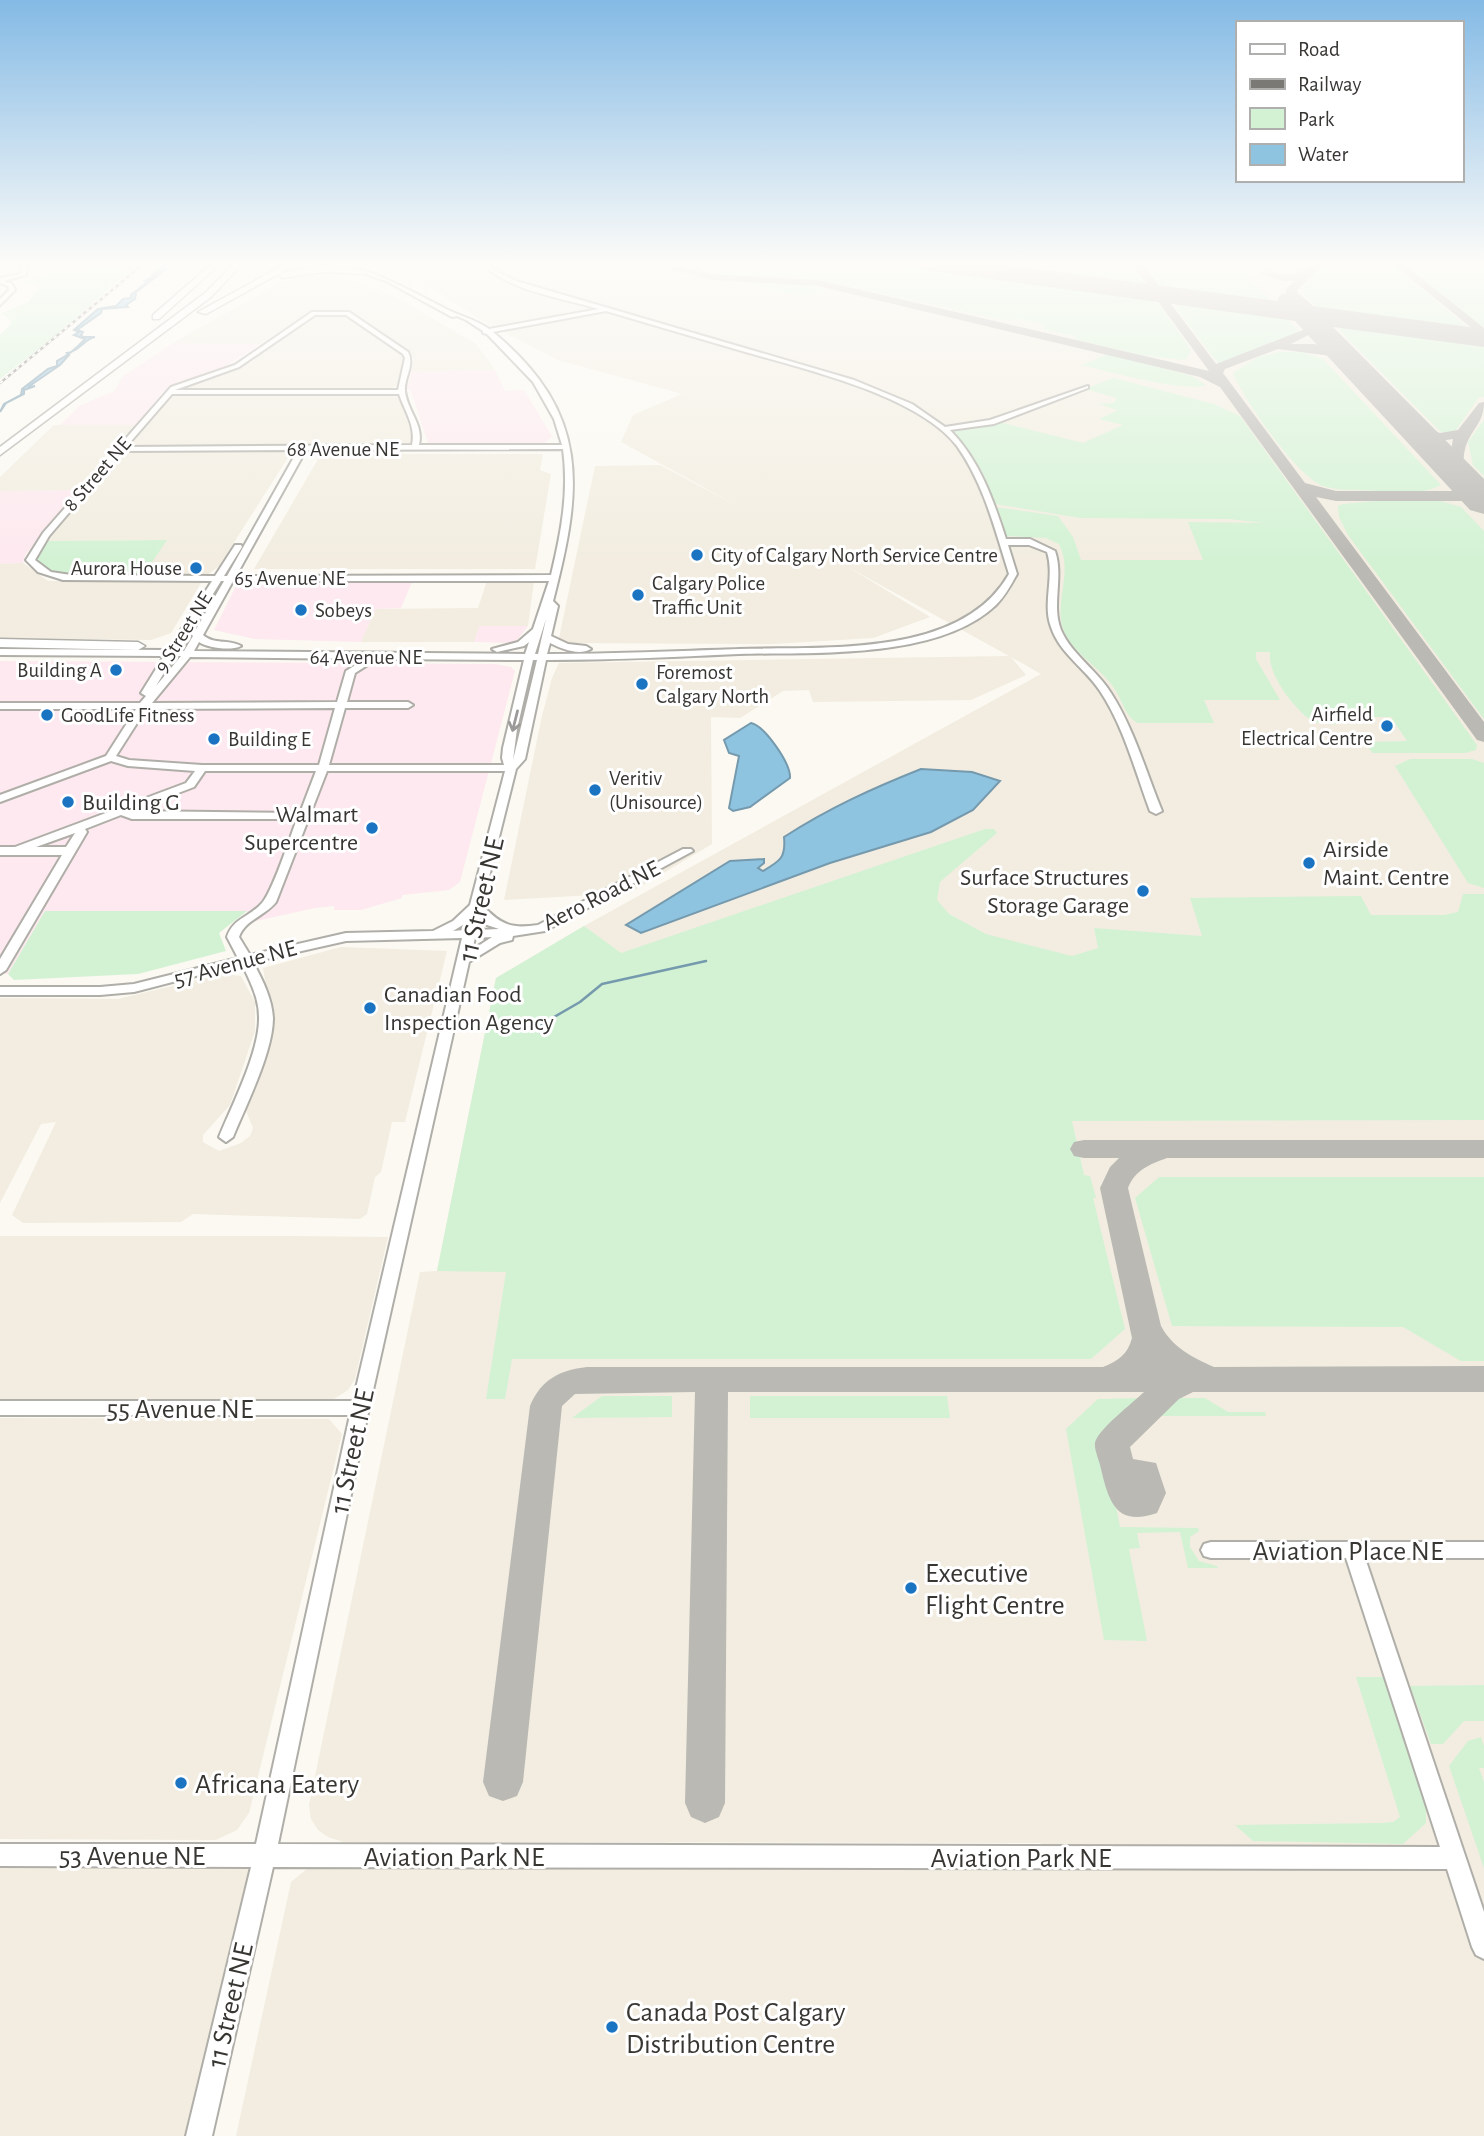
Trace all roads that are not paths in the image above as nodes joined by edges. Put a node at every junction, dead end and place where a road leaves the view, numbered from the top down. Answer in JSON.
{"nodes":[{"id":1,"x":120,"y":361,"type":"edge"},
{"id":2,"x":122,"y":361,"type":"edge"},
{"id":3,"x":245,"y":361,"type":"edge"},
{"id":4,"x":408,"y":361,"type":"edge"},
{"id":5,"x":517,"y":361,"type":"edge"},
{"id":6,"x":781,"y":361,"type":"edge"},
{"id":7,"x":107,"y":370,"type":"junction"},
{"id":8,"x":1086,"y":387,"type":"dead end"},
{"id":9,"x":168,"y":392,"type":"junction"},
{"id":10,"x":402,"y":392,"type":"junction"},
{"id":11,"x":944,"y":429,"type":"junction"},
{"id":12,"x":567,"y":447,"type":"junction"},
{"id":13,"x":415,"y":448,"type":"junction"},
{"id":14,"x":120,"y":449,"type":"junction"},
{"id":15,"x":303,"y":449,"type":"junction"},
{"id":16,"x":0,"y":452,"type":"edge"},
{"id":17,"x":278,"y":492,"type":"junction"},
{"id":18,"x":1002,"y":542,"type":"junction"},
{"id":19,"x":31,"y":562,"type":"joint"},
{"id":20,"x":230,"y":578,"type":"junction"},
{"id":21,"x":554,"y":578,"type":"junction"},
{"id":22,"x":217,"y":579,"type":"junction"},
{"id":23,"x":548,"y":602,"type":"junction"},
{"id":24,"x":194,"y":615,"type":"junction"},
{"id":25,"x":537,"y":629,"type":"junction"},
{"id":26,"x":182,"y":633,"type":"junction"},
{"id":27,"x":196,"y":634,"type":"junction"},
{"id":28,"x":547,"y":638,"type":"junction"},
{"id":29,"x":143,"y":646,"type":"junction"},
{"id":30,"x":294,"y":649,"type":"junction"},
{"id":31,"x":0,"y":650,"type":"edge"},
{"id":32,"x":179,"y":650,"type":"junction"},
{"id":33,"x":494,"y":650,"type":"junction"},
{"id":34,"x":603,"y":650,"type":"junction"},
{"id":35,"x":732,"y":652,"type":"junction"},
{"id":36,"x":72,"y":653,"type":"joint"},
{"id":37,"x":111,"y":653,"type":"junction"},
{"id":38,"x":537,"y":654,"type":"junction"},
{"id":39,"x":319,"y":657,"type":"junction"},
{"id":40,"x":387,"y":657,"type":"junction"},
{"id":41,"x":460,"y":657,"type":"junction"},
{"id":42,"x":569,"y":657,"type":"junction"},
{"id":43,"x":351,"y":671,"type":"junction"},
{"id":44,"x":526,"y":673,"type":"junction"},
{"id":45,"x":538,"y":678,"type":"junction"},
{"id":46,"x":159,"y":680,"type":"junction"},
{"id":47,"x":408,"y":705,"type":"dead end"},
{"id":48,"x":0,"y":706,"type":"edge"},
{"id":49,"x":143,"y":706,"type":"junction"},
{"id":50,"x":340,"y":706,"type":"junction"},
{"id":51,"x":531,"y":711,"type":"junction"},
{"id":52,"x":110,"y":758,"type":"junction"},
{"id":53,"x":202,"y":768,"type":"junction"},
{"id":54,"x":323,"y":768,"type":"junction"},
{"id":55,"x":511,"y":768,"type":"junction"},
{"id":56,"x":0,"y":799,"type":"edge"},
{"id":57,"x":121,"y":811,"type":"junction"},
{"id":58,"x":1156,"y":811,"type":"dead end"},
{"id":59,"x":304,"y":816,"type":"junction"},
{"id":60,"x":79,"y":827,"type":"junction"},
{"id":61,"x":0,"y":851,"type":"edge"},
{"id":62,"x":16,"y":851,"type":"junction"},
{"id":63,"x":69,"y":851,"type":"junction"},
{"id":64,"x":687,"y":851,"type":"dead end"},
{"id":65,"x":476,"y":905,"type":"junction"},
{"id":66,"x":526,"y":931,"type":"junction"},
{"id":67,"x":471,"y":933,"type":"junction"},
{"id":68,"x":431,"y":936,"type":"junction"},
{"id":69,"x":466,"y":959,"type":"junction"},
{"id":70,"x":246,"y":960,"type":"junction"},
{"id":71,"x":0,"y":970,"type":"edge"},
{"id":72,"x":0,"y":991,"type":"edge"},
{"id":73,"x":226,"y":1137,"type":"dead end"},
{"id":74,"x":0,"y":1408,"type":"edge"},
{"id":75,"x":360,"y":1408,"type":"junction"},
{"id":76,"x":1211,"y":1550,"type":"dead end"},
{"id":77,"x":1484,"y":1550,"type":"edge"},
{"id":78,"x":1353,"y":1551,"type":"junction"},
{"id":79,"x":0,"y":1855,"type":"edge"},
{"id":80,"x":265,"y":1855,"type":"junction"},
{"id":81,"x":1454,"y":1858,"type":"junction"},
{"id":82,"x":1484,"y":1947,"type":"edge"},
{"id":83,"x":199,"y":2136,"type":"edge"}],
"edges":[{"from":1,"to":7,"type":"highway"},
{"from":2,"to":7,"type":"highway"},
{"from":3,"to":9,"type":"street","name":"8 Street NE"},
{"from":4,"to":10,"type":"street","name":"8 Street NE"},
{"from":5,"to":12,"type":"street","name":"11 Street NE"},
{"from":6,"to":11,"type":"street","name":"64 Avenue NE"},
{"from":7,"to":16,"type":"highway"},
{"from":8,"to":11,"type":"street"},
{"from":9,"to":10,"type":"street"},
{"from":9,"to":14,"type":"street","name":"8 Street NE"},
{"from":10,"to":13,"type":"street"},
{"from":11,"to":18,"type":"street","name":"64 Avenue NE"},
{"from":12,"to":13,"type":"street","name":"68 Avenue NE"},
{"from":12,"to":21,"type":"street","name":"11 Street NE"},
{"from":13,"to":15,"type":"street","name":"68 Avenue NE"},
{"from":14,"to":15,"type":"street","name":"68 Avenue NE"},
{"from":14,"to":19,"type":"street","name":"8 Street NE"},
{"from":15,"to":17,"type":"street","name":"9 Street NE"},
{"from":17,"to":20,"type":"street","name":"9 Street NE"},
{"from":17,"to":22,"type":"street","name":"9 Street NE"},
{"from":18,"to":35,"type":"street","name":"64 Avenue NE"},
{"from":18,"to":58,"type":"street"},
{"from":19,"to":22,"type":"street","name":"65 Avenue NE"},
{"from":20,"to":21,"type":"street","name":"65 Avenue NE"},
{"from":20,"to":22,"type":"street","name":"65 Avenue NE"},
{"from":20,"to":27,"type":"street","name":"9 Street NE"},
{"from":21,"to":23,"type":"street","name":"11 Street NE"},
{"from":22,"to":24,"type":"street","name":"9 Street NE"},
{"from":23,"to":25,"type":"street","name":"11 Street NE"},
{"from":23,"to":28,"type":"street","name":"11 Street NE"},
{"from":24,"to":26,"type":"street","name":"9 Street NE"},
{"from":24,"to":32,"type":"street"},
{"from":25,"to":33,"type":"street"},
{"from":25,"to":38,"type":"street","name":"11 Street NE"},
{"from":26,"to":29,"type":"street"},
{"from":26,"to":32,"type":"street","name":"9 Street NE"},
{"from":27,"to":30,"type":"street"},
{"from":27,"to":32,"type":"street","name":"9 Street NE"},
{"from":28,"to":34,"type":"street"},
{"from":28,"to":38,"type":"street","name":"11 Street NE"},
{"from":29,"to":31,"type":"highway"},
{"from":29,"to":32,"type":"street","name":"64 Avenue NE"},
{"from":30,"to":32,"type":"street","name":"64 Avenue NE"},
{"from":30,"to":33,"type":"street","name":"64 Avenue NE"},
{"from":31,"to":32,"type":"street"},
{"from":31,"to":36,"type":"highway"},
{"from":32,"to":37,"type":"street","name":"64 Avenue NE"},
{"from":32,"to":39,"type":"street","name":"64 Avenue NE"},
{"from":32,"to":46,"type":"street","name":"9 Street NE"},
{"from":32,"to":46,"type":"street","name":"9 Street NE"},
{"from":33,"to":38,"type":"street","name":"64 Avenue NE"},
{"from":34,"to":35,"type":"street","name":"64 Avenue NE"},
{"from":34,"to":38,"type":"street","name":"64 Avenue NE"},
{"from":35,"to":42,"type":"street","name":"64 Avenue NE"},
{"from":36,"to":37,"type":"street","name":"64 Avenue NE"},
{"from":37,"to":46,"type":"street"},
{"from":38,"to":41,"type":"street","name":"64 Avenue NE"},
{"from":38,"to":42,"type":"street","name":"64 Avenue NE"},
{"from":38,"to":44,"type":"street","name":"11 Street NE"},
{"from":38,"to":45,"type":"street","name":"11 Street NE"},
{"from":38,"to":51,"type":"street"},
{"from":39,"to":40,"type":"street","name":"64 Avenue NE"},
{"from":39,"to":43,"type":"street"},
{"from":40,"to":41,"type":"street","name":"64 Avenue NE"},
{"from":40,"to":43,"type":"street"},
{"from":41,"to":44,"type":"street"},
{"from":42,"to":45,"type":"street"},
{"from":43,"to":50,"type":"street"},
{"from":44,"to":55,"type":"street","name":"11 Street NE","one_way":true},
{"from":45,"to":51,"type":"street","name":"11 Street NE"},
{"from":46,"to":49,"type":"street","name":"9 Street NE"},
{"from":47,"to":50,"type":"street"},
{"from":48,"to":49,"type":"street"},
{"from":49,"to":50,"type":"street"},
{"from":49,"to":52,"type":"street","name":"9 Street NE"},
{"from":50,"to":54,"type":"street"},
{"from":51,"to":55,"type":"street","name":"11 Street NE"},
{"from":52,"to":53,"type":"street"},
{"from":52,"to":56,"type":"street"},
{"from":53,"to":54,"type":"street"},
{"from":53,"to":57,"type":"street"},
{"from":54,"to":55,"type":"street"},
{"from":54,"to":59,"type":"street"},
{"from":55,"to":65,"type":"street","name":"11 Street NE"},
{"from":57,"to":59,"type":"street"},
{"from":57,"to":60,"type":"street"},
{"from":59,"to":70,"type":"street"},
{"from":60,"to":62,"type":"street"},
{"from":60,"to":63,"type":"street"},
{"from":61,"to":62,"type":"street"},
{"from":62,"to":63,"type":"street"},
{"from":63,"to":71,"type":"street"},
{"from":64,"to":66,"type":"street","name":"Aero Road NE"},
{"from":65,"to":66,"type":"street"},
{"from":65,"to":67,"type":"street","name":"11 Street NE"},
{"from":65,"to":68,"type":"street"},
{"from":66,"to":67,"type":"street","name":"Aero Road NE"},
{"from":66,"to":69,"type":"street"},
{"from":67,"to":68,"type":"street","name":"57 Avenue NE"},
{"from":67,"to":69,"type":"street","name":"11 Street NE"},
{"from":68,"to":69,"type":"street"},
{"from":68,"to":70,"type":"street","name":"57 Avenue NE"},
{"from":69,"to":75,"type":"street","name":"11 Street NE"},
{"from":70,"to":72,"type":"street","name":"57 Avenue NE"},
{"from":70,"to":73,"type":"street"},
{"from":74,"to":75,"type":"street","name":"55 Avenue NE"},
{"from":75,"to":80,"type":"street","name":"11 Street NE"},
{"from":76,"to":78,"type":"street","name":"Aviation Place NE"},
{"from":77,"to":78,"type":"street","name":"Aviation Place NE"},
{"from":78,"to":81,"type":"street"},
{"from":79,"to":80,"type":"street","name":"53 Avenue NE"},
{"from":80,"to":81,"type":"street","name":"Aviation Park NE"},
{"from":80,"to":83,"type":"street","name":"11 Street NE"},
{"from":81,"to":82,"type":"street"}]}
